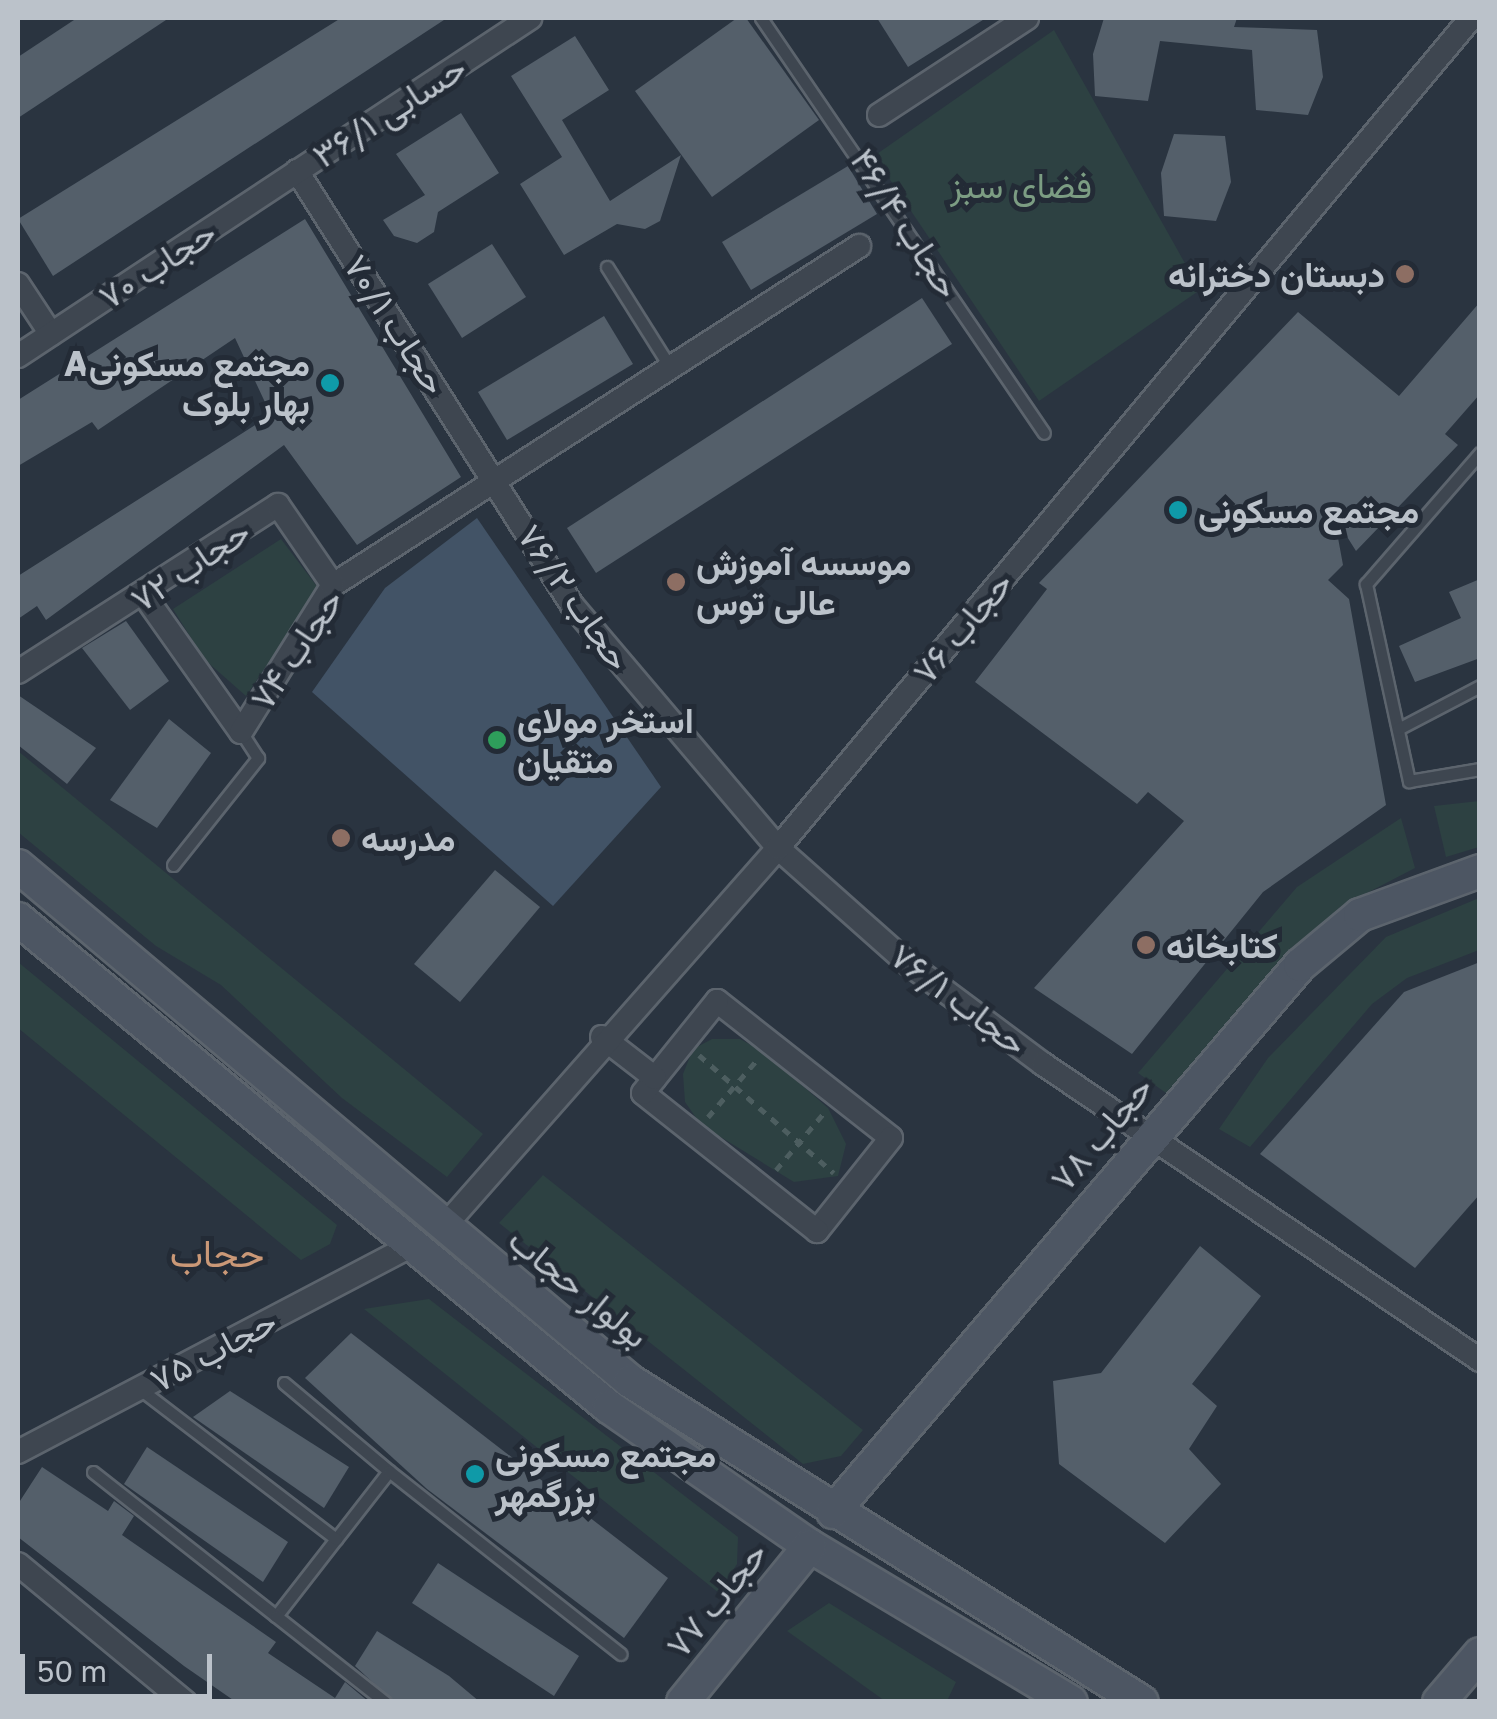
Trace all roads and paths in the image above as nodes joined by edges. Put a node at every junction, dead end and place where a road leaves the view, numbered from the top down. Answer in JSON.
{"nodes":[{"id":1,"x":530,"y":18,"type":"edge"},
{"id":2,"x":760,"y":18,"type":"edge"},
{"id":3,"x":1026,"y":18,"type":"edge"},
{"id":4,"x":1471,"y":18,"type":"edge"},
{"id":5,"x":879,"y":115,"type":"dead end"},
{"id":6,"x":298,"y":171,"type":"junction"},
{"id":7,"x":859,"y":246,"type":"dead end"},
{"id":8,"x":607,"y":267,"type":"dead end"},
{"id":9,"x":18,"y":284,"type":"edge"},
{"id":10,"x":51,"y":334,"type":"junction"},
{"id":11,"x":18,"y":356,"type":"edge"},
{"id":12,"x":668,"y":364,"type":"junction"},
{"id":13,"x":1044,"y":433,"type":"dead end"},
{"id":14,"x":1480,"y":453,"type":"edge"},
{"id":15,"x":496,"y":476,"type":"junction"},
{"id":16,"x":333,"y":584,"type":"junction"},
{"id":17,"x":146,"y":598,"type":"junction"},
{"id":18,"x":18,"y":672,"type":"edge"},
{"id":19,"x":1480,"y":686,"type":"edge"},
{"id":20,"x":1398,"y":729,"type":"junction"},
{"id":21,"x":241,"y":732,"type":"junction"},
{"id":22,"x":1480,"y":769,"type":"edge"},
{"id":23,"x":778,"y":848,"type":"junction"},
{"id":24,"x":18,"y":866,"type":"edge"},
{"id":25,"x":174,"y":866,"type":"dead end"},
{"id":26,"x":1480,"y":871,"type":"edge"},
{"id":27,"x":18,"y":919,"type":"edge"},
{"id":28,"x":602,"y":1037,"type":"junction"},
{"id":29,"x":684,"y":1042,"type":"junction"},
{"id":30,"x":772,"y":1044,"type":"junction"},
{"id":31,"x":240,"y":1050,"type":"junction"},
{"id":32,"x":655,"y":1078,"type":"junction"},
{"id":33,"x":213,"y":1080,"type":"junction"},
{"id":34,"x":735,"y":1086,"type":"junction"},
{"id":35,"x":838,"y":1096,"type":"junction"},
{"id":36,"x":694,"y":1134,"type":"junction"},
{"id":37,"x":1152,"y":1134,"type":"junction"},
{"id":38,"x":799,"y":1142,"type":"junction"},
{"id":39,"x":852,"y":1187,"type":"junction"},
{"id":40,"x":762,"y":1188,"type":"junction"},
{"id":41,"x":443,"y":1228,"type":"junction"},
{"id":42,"x":407,"y":1248,"type":"junction"},
{"id":43,"x":1480,"y":1360,"type":"edge"},
{"id":44,"x":284,"y":1382,"type":"dead end"},
{"id":45,"x":140,"y":1389,"type":"junction"},
{"id":46,"x":18,"y":1452,"type":"edge"},
{"id":47,"x":389,"y":1471,"type":"junction"},
{"id":48,"x":93,"y":1472,"type":"dead end"},
{"id":49,"x":833,"y":1512,"type":"junction"},
{"id":50,"x":336,"y":1539,"type":"junction"},
{"id":51,"x":810,"y":1546,"type":"junction"},
{"id":52,"x":18,"y":1564,"type":"edge"},
{"id":53,"x":276,"y":1616,"type":"junction"},
{"id":54,"x":620,"y":1654,"type":"dead end"},
{"id":55,"x":1480,"y":1654,"type":"edge"},
{"id":56,"x":184,"y":1702,"type":"edge"},
{"id":57,"x":385,"y":1702,"type":"edge"},
{"id":58,"x":683,"y":1702,"type":"edge"},
{"id":59,"x":1071,"y":1702,"type":"edge"},
{"id":60,"x":1142,"y":1702,"type":"edge"},
{"id":61,"x":1439,"y":1702,"type":"edge"}],
"edges":[{"from":1,"to":6,"type":"street","name":"حسابی ۳۶/۱"},
{"from":2,"to":13,"type":"lane","name":"حجاب ۴۶/۴"},
{"from":3,"to":5,"type":"street"},
{"from":4,"to":23,"type":"street","name":"حجاب ۷۶"},
{"from":6,"to":10,"type":"street","name":"حجاب ۷۰"},
{"from":6,"to":15,"type":"street","name":"حجاب ۷۰/۱"},
{"from":7,"to":12,"type":"street","name":"حجاب ۷۴"},
{"from":8,"to":12,"type":"lane"},
{"from":9,"to":10,"type":"street"},
{"from":10,"to":11,"type":"street","name":"حجاب ۷۰"},
{"from":12,"to":15,"type":"street","name":"حجاب ۷۴"},
{"from":14,"to":20,"type":"lane"},
{"from":15,"to":16,"type":"street","name":"حجاب ۷۴"},
{"from":15,"to":23,"type":"street","name":"حجاب ۷۶/۲"},
{"from":16,"to":17,"type":"street","name":"حجاب ۷۲"},
{"from":16,"to":21,"type":"street","name":"حجاب ۷۴"},
{"from":17,"to":18,"type":"street","name":"حجاب ۷۲"},
{"from":17,"to":21,"type":"street"},
{"from":19,"to":20,"type":"lane"},
{"from":20,"to":22,"type":"lane"},
{"from":21,"to":25,"type":"lane","name":"حجاب ۷۴"},
{"from":23,"to":28,"type":"street","name":"حجاب ۷۶"},
{"from":23,"to":37,"type":"street","name":"حجاب ۷۶/۱"},
{"from":24,"to":31,"type":"main road","name":"بولوار حجاب"},
{"from":26,"to":37,"type":"main road","name":"حجاب ۷۸"},
{"from":27,"to":33,"type":"main road"},
{"from":28,"to":32,"type":"street"},
{"from":28,"to":41,"type":"street","name":"حجاب ۷۶"},
{"from":29,"to":30,"type":"street"},
{"from":29,"to":32,"type":"street"},
{"from":29,"to":34,"type":"path"},
{"from":30,"to":34,"type":"path"},
{"from":30,"to":35,"type":"street"},
{"from":31,"to":33,"type":"main road"},
{"from":31,"to":41,"type":"main road","name":"بولوار حجاب"},
{"from":32,"to":36,"type":"street"},
{"from":33,"to":42,"type":"main road"},
{"from":34,"to":36,"type":"path"},
{"from":34,"to":38,"type":"path"},
{"from":35,"to":38,"type":"path"},
{"from":35,"to":39,"type":"street"},
{"from":36,"to":40,"type":"street"},
{"from":37,"to":43,"type":"street","name":"حجاب ۷۶/۱"},
{"from":37,"to":49,"type":"main road","name":"حجاب ۷۸"},
{"from":38,"to":39,"type":"path"},
{"from":38,"to":40,"type":"path"},
{"from":39,"to":40,"type":"street"},
{"from":41,"to":49,"type":"main road","name":"بولوار حجاب"},
{"from":42,"to":45,"type":"street","name":"حجاب ۷۵"},
{"from":42,"to":51,"type":"main road"},
{"from":44,"to":47,"type":"lane"},
{"from":45,"to":46,"type":"street","name":"حجاب ۷۵"},
{"from":45,"to":50,"type":"lane"},
{"from":47,"to":50,"type":"lane"},
{"from":47,"to":54,"type":"lane"},
{"from":48,"to":53,"type":"lane"},
{"from":49,"to":60,"type":"main road","name":"بولوار حجاب"},
{"from":50,"to":53,"type":"lane"},
{"from":51,"to":58,"type":"main road","name":"حجاب ۷۷"},
{"from":51,"to":59,"type":"main road"},
{"from":52,"to":56,"type":"street"},
{"from":53,"to":57,"type":"lane"},
{"from":55,"to":61,"type":"main road"}]}
